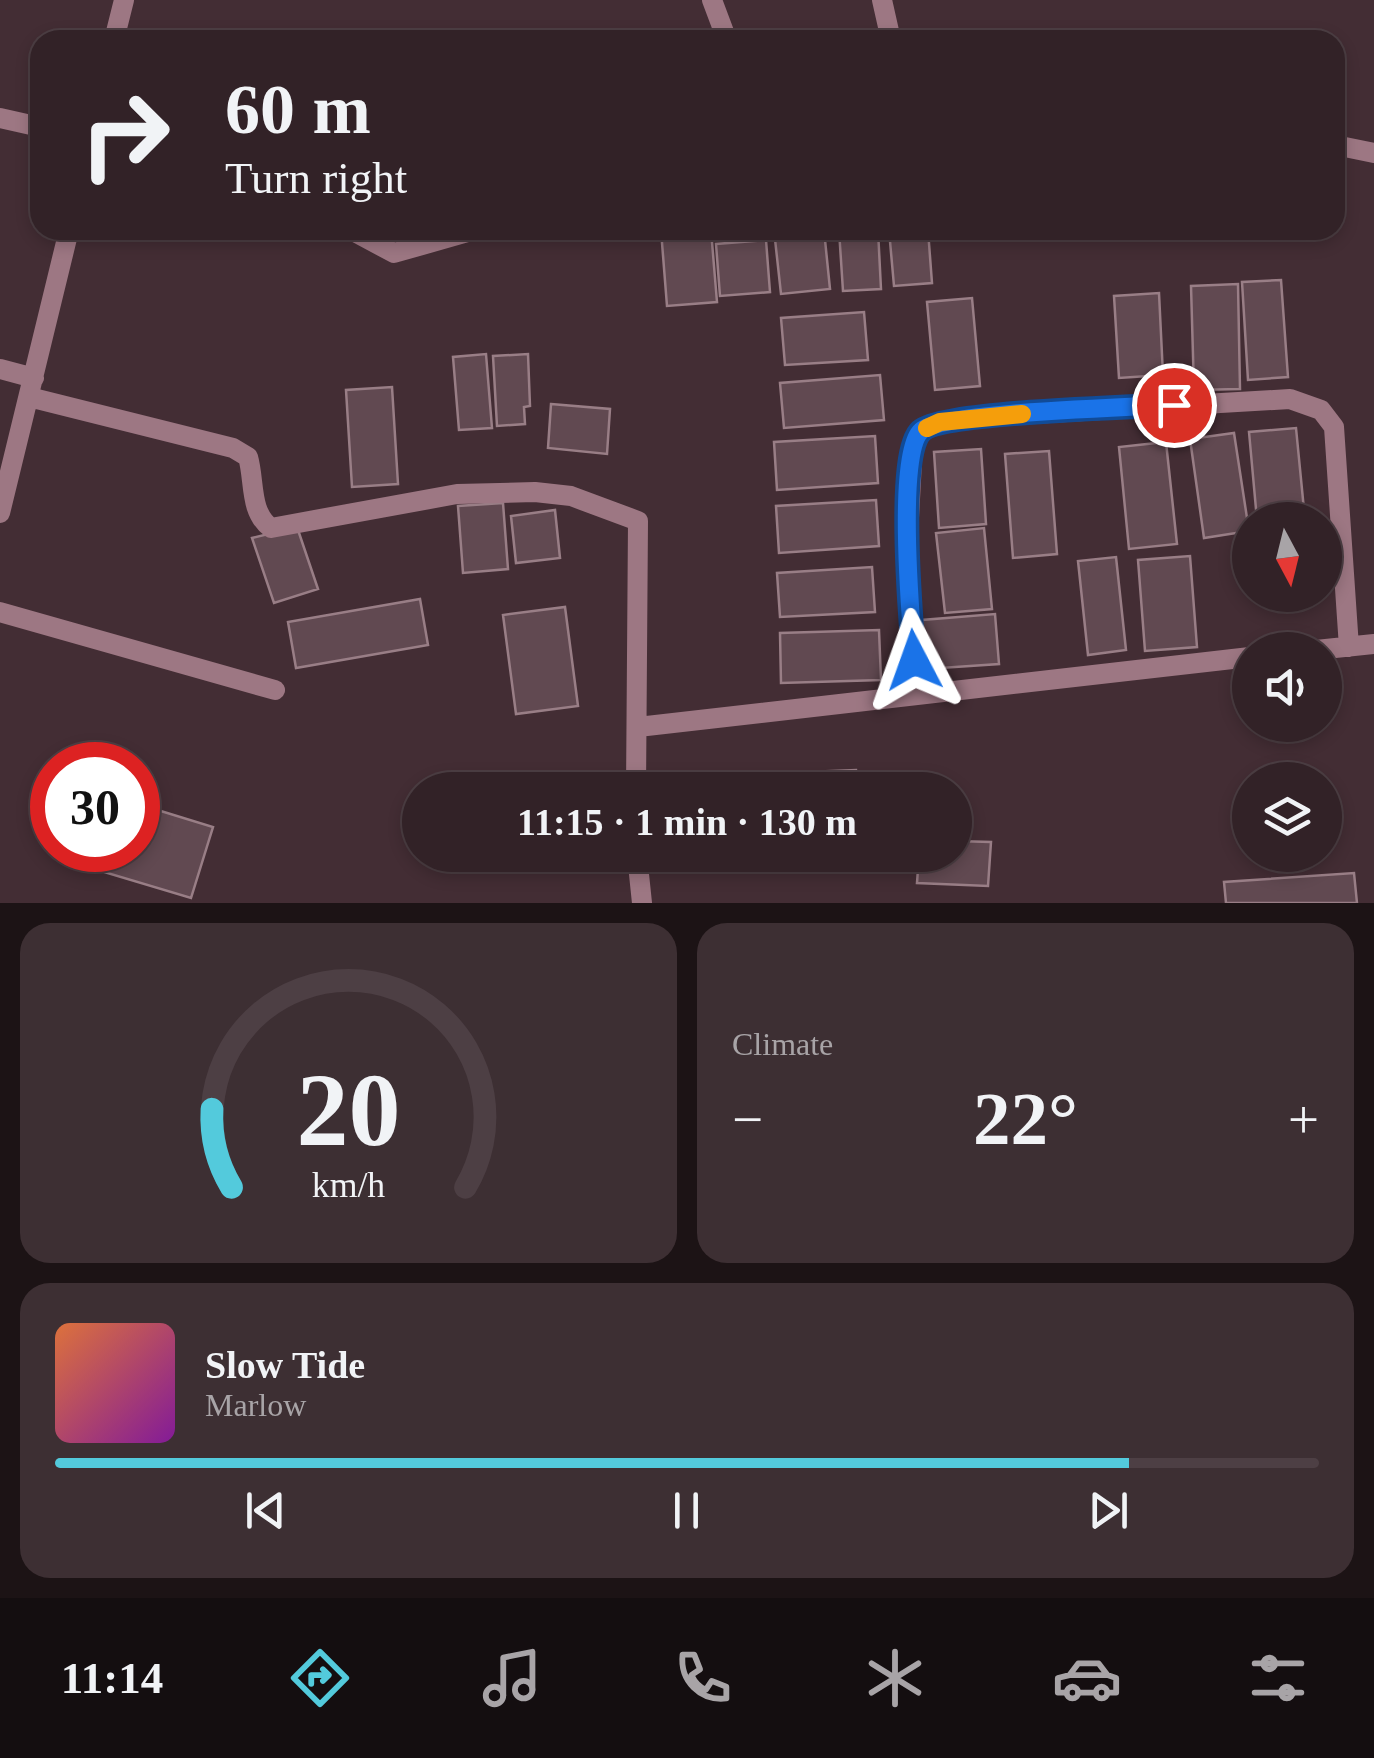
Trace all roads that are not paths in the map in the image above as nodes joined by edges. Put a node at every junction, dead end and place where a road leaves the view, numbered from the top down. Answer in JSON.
{"nodes":[{"id":1,"x":124,"y":0,"type":"edge"},
{"id":2,"x":712,"y":0,"type":"edge"},
{"id":3,"x":882,"y":0,"type":"edge"},
{"id":4,"x":116,"y":30,"type":"edge"},
{"id":5,"x":722,"y":30,"type":"edge"},
{"id":6,"x":888,"y":30,"type":"edge"},
{"id":7,"x":0,"y":118,"type":"edge"},
{"id":8,"x":30,"y":125,"type":"edge"},
{"id":9,"x":1345,"y":147,"type":"edge"},
{"id":10,"x":1374,"y":153,"type":"edge"},
{"id":11,"x":67,"y":240,"type":"edge"},
{"id":12,"x":369,"y":240,"type":"edge"},
{"id":13,"x":441,"y":240,"type":"edge"},
{"id":14,"x":0,"y":369,"type":"edge"},
{"id":15,"x":32,"y":387,"type":"junction"},
{"id":16,"x":0,"y":513,"type":"edge"},
{"id":17,"x":0,"y":612,"type":"edge"},
{"id":18,"x":1374,"y":644,"type":"edge"},
{"id":19,"x":1349,"y":647,"type":"junction"},
{"id":20,"x":1342,"y":648,"type":"edge"},
{"id":21,"x":1232,"y":659,"type":"edge"},
{"id":22,"x":276,"y":690,"type":"dead end"},
{"id":23,"x":918,"y":694,"type":"junction"},
{"id":24,"x":638,"y":727,"type":"junction"},
{"id":25,"x":637,"y":772,"type":"edge"},
{"id":26,"x":639,"y":872,"type":"edge"},
{"id":27,"x":642,"y":903,"type":"edge"}],
"edges":[{"from":1,"to":4,"type":"street"},
{"from":2,"to":5,"type":"street"},
{"from":3,"to":6,"type":"street"},
{"from":7,"to":8,"type":"street"},
{"from":9,"to":10,"type":"street"},
{"from":11,"to":15,"type":"street"},
{"from":12,"to":13,"type":"street"},
{"from":14,"to":15,"type":"street"},
{"from":15,"to":16,"type":"street"},
{"from":15,"to":24,"type":"street"},
{"from":17,"to":22,"type":"street"},
{"from":18,"to":19,"type":"street"},
{"from":19,"to":20,"type":"street"},
{"from":19,"to":23,"type":"street"},
{"from":21,"to":23,"type":"street"},
{"from":23,"to":24,"type":"street"},
{"from":24,"to":25,"type":"street"},
{"from":26,"to":27,"type":"street"}]}
